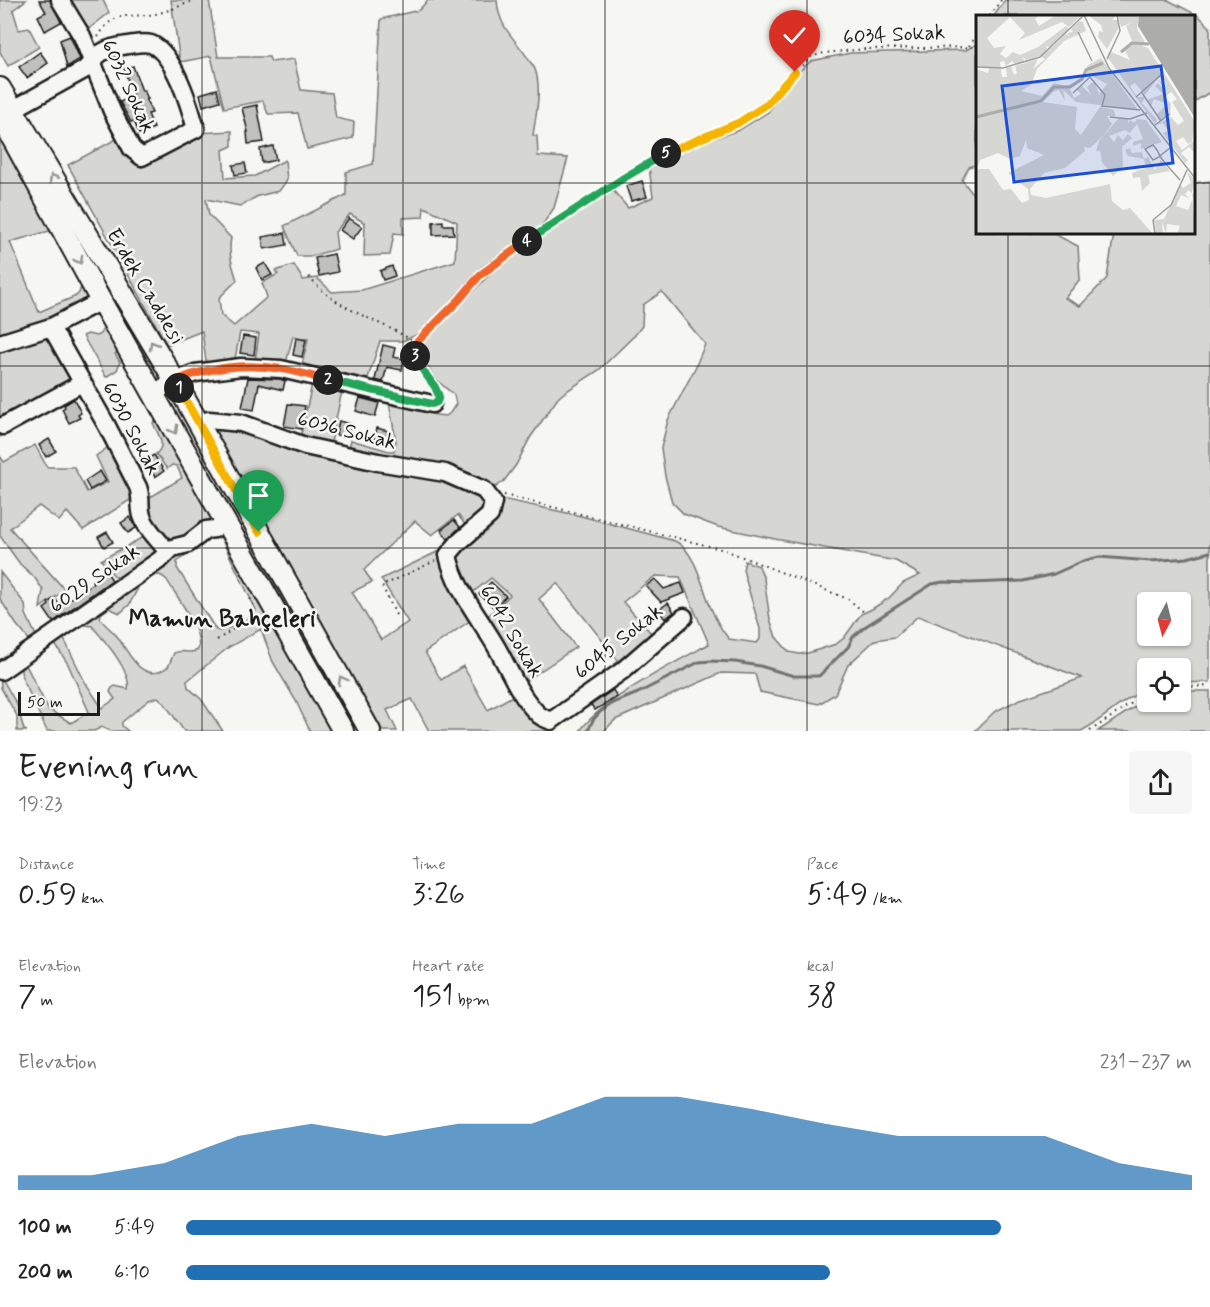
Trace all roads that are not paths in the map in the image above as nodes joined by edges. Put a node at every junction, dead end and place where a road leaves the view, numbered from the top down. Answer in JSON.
{"nodes":[{"id":1,"x":60,"y":0,"type":"edge"},
{"id":2,"x":92,"y":63,"type":"junction"},
{"id":3,"x":0,"y":88,"type":"edge"},
{"id":4,"x":6,"y":113,"type":"edge"},
{"id":5,"x":101,"y":301,"type":"junction"},
{"id":6,"x":51,"y":327,"type":"junction"},
{"id":7,"x":0,"y":343,"type":"edge"},
{"id":8,"x":175,"y":381,"type":"junction"},
{"id":9,"x":82,"y":383,"type":"junction"},
{"id":10,"x":153,"y":393,"type":"junction"},
{"id":11,"x":432,"y":404,"type":"road end"},
{"id":12,"x":198,"y":423,"type":"junction"},
{"id":13,"x":3,"y":426,"type":"dead end"},
{"id":14,"x":214,"y":529,"type":"dead end"},
{"id":15,"x":167,"y":551,"type":"junction"},
{"id":16,"x":448,"y":555,"type":"joint"},
{"id":17,"x":684,"y":617,"type":"dead end"},
{"id":18,"x":1,"y":671,"type":"edge"},
{"id":19,"x":551,"y":721,"type":"joint"},
{"id":20,"x":343,"y":731,"type":"edge"},
{"id":21,"x":370,"y":731,"type":"edge"}],
"edges":[{"from":1,"to":2,"type":"lane","name":"6032 Sokak"},
{"from":2,"to":2,"type":"lane","name":"6032 Sokak"},
{"from":2,"to":4,"type":"lane"},
{"from":3,"to":4,"type":"main road","name":"Erdek Caddesi"},
{"from":4,"to":5,"type":"main road","name":"Erdek Caddesi","one_way":true},
{"from":8,"to":4,"type":"main road","name":"Erdek Caddesi","one_way":true},
{"from":5,"to":6,"type":"lane"},
{"from":5,"to":10,"type":"main road","name":"Erdek Caddesi"},
{"from":6,"to":7,"type":"lane"},
{"from":6,"to":9,"type":"lane","name":"6030 Sokak"},
{"from":8,"to":10,"type":"lane"},
{"from":8,"to":11,"type":"lane"},
{"from":8,"to":12,"type":"main road","name":"Erdek Caddesi"},
{"from":9,"to":13,"type":"lane"},
{"from":9,"to":15,"type":"lane","name":"6030 Sokak"},
{"from":10,"to":20,"type":"main road","name":"Erdek Caddesi","one_way":true},
{"from":12,"to":16,"type":"lane","name":"6036 Sokak"},
{"from":21,"to":12,"type":"main road","name":"Erdek Caddesi","one_way":true},
{"from":14,"to":15,"type":"lane","name":"6029 Sokak"},
{"from":15,"to":18,"type":"lane","name":"6029 Sokak"},
{"from":16,"to":19,"type":"lane","name":"6042 Sokak"},
{"from":17,"to":19,"type":"lane","name":"6045 Sokak"}]}
